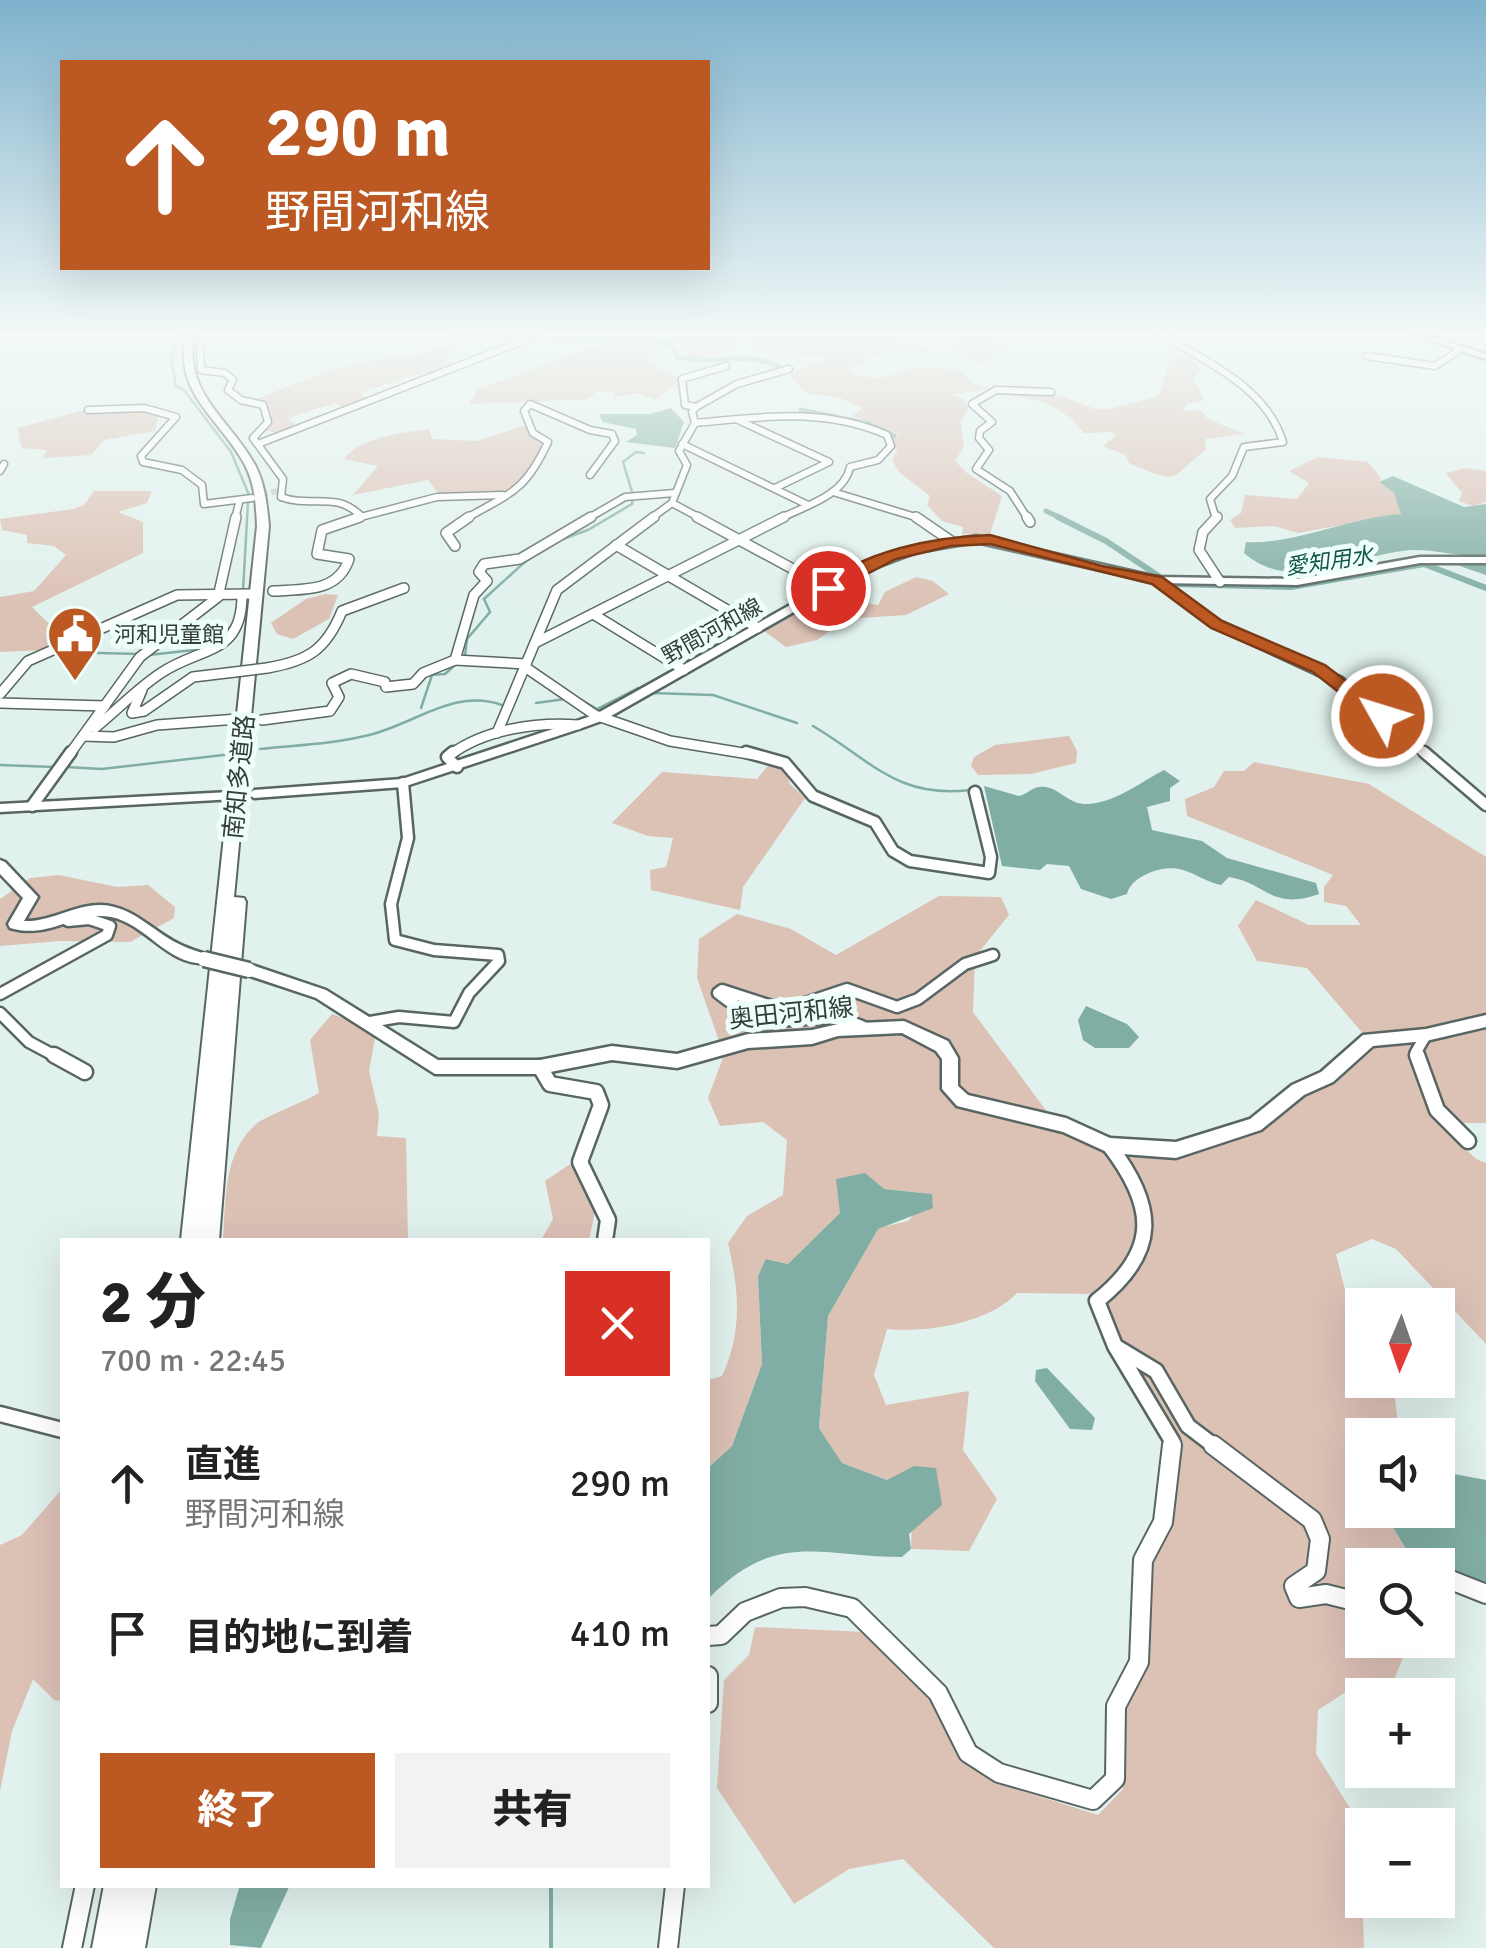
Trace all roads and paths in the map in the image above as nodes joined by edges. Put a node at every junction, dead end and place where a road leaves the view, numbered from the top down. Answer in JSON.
{"nodes":[{"id":1,"x":168,"y":426,"type":"edge"},
{"id":2,"x":224,"y":426,"type":"edge"},
{"id":3,"x":231,"y":426,"type":"edge"},
{"id":4,"x":264,"y":426,"type":"edge"},
{"id":5,"x":307,"y":426,"type":"edge"},
{"id":6,"x":530,"y":426,"type":"edge"},
{"id":7,"x":573,"y":426,"type":"edge"},
{"id":8,"x":693,"y":426,"type":"edge"},
{"id":9,"x":751,"y":426,"type":"edge"},
{"id":10,"x":867,"y":426,"type":"edge"},
{"id":11,"x":987,"y":426,"type":"edge"},
{"id":12,"x":1278,"y":426,"type":"edge"},
{"id":13,"x":258,"y":444,"type":"junction"},
{"id":14,"x":682,"y":444,"type":"junction"},
{"id":15,"x":590,"y":474,"type":"dead end"},
{"id":16,"x":775,"y":488,"type":"junction"},
{"id":17,"x":833,"y":492,"type":"junction"},
{"id":18,"x":503,"y":495,"type":"junction"},
{"id":19,"x":252,"y":498,"type":"tunnel mouth"},
{"id":20,"x":673,"y":498,"type":"junction"},
{"id":21,"x":238,"y":503,"type":"junction"},
{"id":22,"x":808,"y":505,"type":"junction"},
{"id":23,"x":360,"y":515,"type":"junction"},
{"id":24,"x":1030,"y":522,"type":"dead end"},
{"id":25,"x":738,"y":539,"type":"junction"},
{"id":26,"x":951,"y":541,"type":"junction"},
{"id":27,"x":616,"y":544,"type":"junction"},
{"id":28,"x":454,"y":546,"type":"dead end"},
{"id":29,"x":1480,"y":560,"type":"edge"},
{"id":30,"x":670,"y":575,"type":"junction"},
{"id":31,"x":1157,"y":580,"type":"junction"},
{"id":32,"x":1220,"y":582,"type":"junction"},
{"id":33,"x":404,"y":588,"type":"dead end"},
{"id":34,"x":828,"y":588,"type":"junction"},
{"id":35,"x":273,"y":591,"type":"dead end"},
{"id":36,"x":218,"y":597,"type":"junction"},
{"id":37,"x":593,"y":614,"type":"junction"},
{"id":38,"x":758,"y":628,"type":"junction"},
{"id":39,"x":536,"y":642,"type":"junction"},
{"id":40,"x":455,"y":660,"type":"junction"},
{"id":41,"x":526,"y":666,"type":"junction"},
{"id":42,"x":684,"y":670,"type":"junction"},
{"id":43,"x":143,"y":688,"type":"junction"},
{"id":44,"x":0,"y":694,"type":"edge"},
{"id":45,"x":0,"y":703,"type":"edge"},
{"id":46,"x":105,"y":706,"type":"junction"},
{"id":47,"x":600,"y":717,"type":"junction"},
{"id":48,"x":238,"y":720,"type":"dead end"},
{"id":49,"x":262,"y":720,"type":"dead end"},
{"id":50,"x":578,"y":725,"type":"junction"},
{"id":51,"x":497,"y":733,"type":"junction"},
{"id":52,"x":83,"y":736,"type":"junction"},
{"id":53,"x":457,"y":768,"type":"junction"},
{"id":54,"x":403,"y":783,"type":"junction"},
{"id":55,"x":975,"y":792,"type":"dead end"},
{"id":56,"x":254,"y":794,"type":"dead end"},
{"id":57,"x":230,"y":796,"type":"dead end"},
{"id":58,"x":1486,"y":805,"type":"edge"},
{"id":59,"x":32,"y":806,"type":"junction"},
{"id":60,"x":0,"y":808,"type":"edge"},
{"id":61,"x":0,"y":865,"type":"edge"},
{"id":62,"x":68,"y":920,"type":"junction"},
{"id":63,"x":993,"y":955,"type":"dead end"},
{"id":64,"x":0,"y":994,"type":"edge"},
{"id":65,"x":0,"y":1013,"type":"edge"},
{"id":66,"x":370,"y":1022,"type":"junction"},
{"id":67,"x":1486,"y":1022,"type":"edge"},
{"id":68,"x":868,"y":1029,"type":"junction"},
{"id":69,"x":1426,"y":1035,"type":"junction"},
{"id":70,"x":540,"y":1067,"type":"junction"},
{"id":71,"x":85,"y":1072,"type":"dead end"},
{"id":72,"x":1468,"y":1141,"type":"dead end"},
{"id":73,"x":1109,"y":1144,"type":"junction"},
{"id":74,"x":192,"y":1238,"type":"edge"},
{"id":75,"x":208,"y":1238,"type":"edge"},
{"id":76,"x":605,"y":1238,"type":"edge"},
{"id":77,"x":1115,"y":1346,"type":"junction"},
{"id":78,"x":0,"y":1414,"type":"edge"},
{"id":79,"x":60,"y":1429,"type":"edge"},
{"id":80,"x":1455,"y":1582,"type":"edge"},
{"id":81,"x":1486,"y":1594,"type":"edge"},
{"id":82,"x":1345,"y":1599,"type":"edge"},
{"id":83,"x":710,"y":1636,"type":"edge"},
{"id":84,"x":84,"y":1888,"type":"edge"},
{"id":85,"x":118,"y":1888,"type":"edge"},
{"id":86,"x":140,"y":1888,"type":"edge"},
{"id":87,"x":674,"y":1888,"type":"edge"},
{"id":88,"x":72,"y":1948,"type":"edge"},
{"id":89,"x":108,"y":1948,"type":"edge"},
{"id":90,"x":130,"y":1948,"type":"edge"},
{"id":91,"x":668,"y":1948,"type":"edge"}],
"edges":[{"from":1,"to":21,"type":"street"},
{"from":2,"to":74,"type":"highway","name":"南知多道路"},
{"from":3,"to":75,"type":"highway","name":"南知多道路"},
{"from":4,"to":13,"type":"street"},
{"from":5,"to":13,"type":"street"},
{"from":6,"to":18,"type":"street"},
{"from":7,"to":15,"type":"street"},
{"from":8,"to":14,"type":"street"},
{"from":9,"to":16,"type":"street"},
{"from":10,"to":17,"type":"street"},
{"from":11,"to":24,"type":"street"},
{"from":12,"to":32,"type":"street"},
{"from":13,"to":23,"type":"street"},
{"from":14,"to":16,"type":"street"},
{"from":14,"to":20,"type":"street"},
{"from":16,"to":22,"type":"street"},
{"from":17,"to":22,"type":"street"},
{"from":17,"to":26,"type":"street"},
{"from":18,"to":23,"type":"street"},
{"from":18,"to":28,"type":"street"},
{"from":19,"to":21,"type":"street"},
{"from":20,"to":25,"type":"street"},
{"from":20,"to":27,"type":"street"},
{"from":20,"to":40,"type":"street"},
{"from":21,"to":36,"type":"street"},
{"from":22,"to":25,"type":"street"},
{"from":23,"to":35,"type":"street"},
{"from":25,"to":30,"type":"street"},
{"from":25,"to":34,"type":"street"},
{"from":26,"to":31,"type":"main road","name":"野間河和線"},
{"from":26,"to":34,"type":"main road","name":"野間河和線"},
{"from":27,"to":30,"type":"street"},
{"from":27,"to":39,"type":"street"},
{"from":29,"to":32,"type":"main road","name":"野間河和線"},
{"from":30,"to":37,"type":"street"},
{"from":30,"to":38,"type":"street"},
{"from":31,"to":32,"type":"main road","name":"野間河和線"},
{"from":31,"to":58,"type":"street"},
{"from":33,"to":43,"type":"street","bridge":true},
{"from":34,"to":38,"type":"main road","name":"野間河和線"},
{"from":36,"to":43,"type":"street"},
{"from":36,"to":44,"type":"street"},
{"from":36,"to":46,"type":"street"},
{"from":37,"to":39,"type":"street"},
{"from":37,"to":42,"type":"street"},
{"from":38,"to":42,"type":"main road","name":"野間河和線"},
{"from":39,"to":41,"type":"street"},
{"from":40,"to":41,"type":"street"},
{"from":40,"to":49,"type":"street"},
{"from":41,"to":47,"type":"street"},
{"from":41,"to":51,"type":"street"},
{"from":42,"to":47,"type":"main road","name":"野間河和線"},
{"from":43,"to":52,"type":"street"},
{"from":45,"to":46,"type":"street"},
{"from":46,"to":52,"type":"street"},
{"from":47,"to":50,"type":"main road","name":"野間河和線"},
{"from":47,"to":55,"type":"street"},
{"from":48,"to":52,"type":"street"},
{"from":50,"to":51,"type":"street"},
{"from":50,"to":53,"type":"main road","name":"野間河和線"},
{"from":51,"to":53,"type":"street"},
{"from":52,"to":59,"type":"street"},
{"from":53,"to":54,"type":"main road","name":"野間河和線"},
{"from":54,"to":56,"type":"main road","name":"野間河和線"},
{"from":54,"to":66,"type":"street"},
{"from":57,"to":59,"type":"main road"},
{"from":59,"to":60,"type":"main road"},
{"from":61,"to":62,"type":"main road","name":"奥田河和線"},
{"from":62,"to":64,"type":"street"},
{"from":62,"to":66,"type":"main road","name":"奥田河和線","bridge":true},
{"from":63,"to":68,"type":"street"},
{"from":65,"to":71,"type":"street"},
{"from":66,"to":70,"type":"main road","name":"奥田河和線"},
{"from":67,"to":69,"type":"main road","name":"奥田河和線"},
{"from":68,"to":70,"type":"main road","name":"奥田河和線"},
{"from":68,"to":73,"type":"main road","name":"奥田河和線"},
{"from":69,"to":72,"type":"street"},
{"from":69,"to":73,"type":"main road","name":"奥田河和線"},
{"from":70,"to":76,"type":"street"},
{"from":73,"to":77,"type":"street"},
{"from":77,"to":82,"type":"street"},
{"from":77,"to":83,"type":"street"},
{"from":78,"to":79,"type":"street"},
{"from":80,"to":81,"type":"street"},
{"from":84,"to":88,"type":"street"},
{"from":85,"to":89,"type":"highway"},
{"from":86,"to":90,"type":"highway"},
{"from":87,"to":91,"type":"street"}]}
